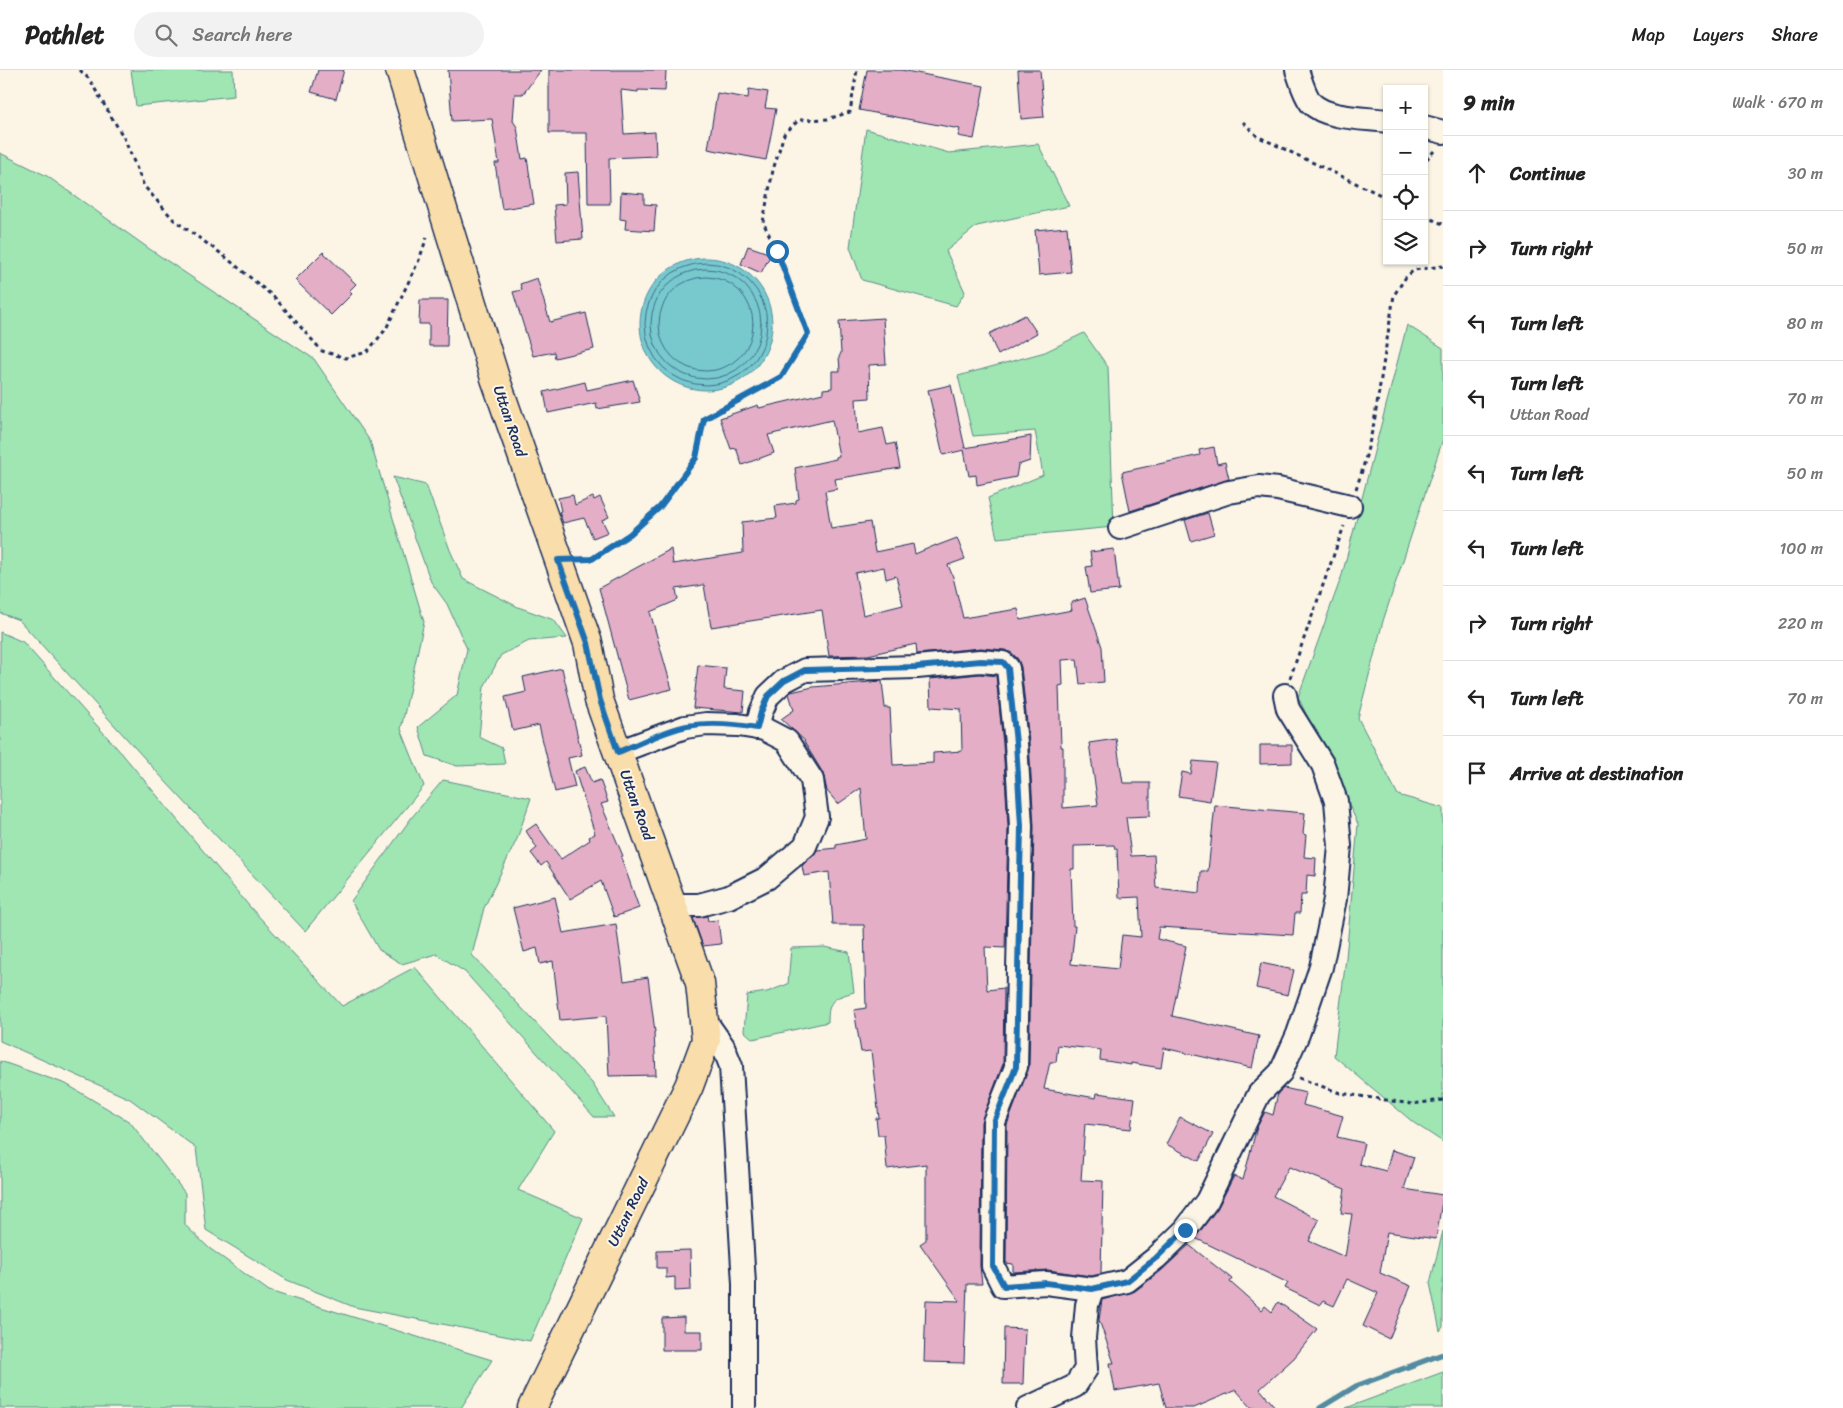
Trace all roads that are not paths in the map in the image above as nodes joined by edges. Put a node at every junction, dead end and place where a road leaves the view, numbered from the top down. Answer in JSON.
{"nodes":[{"id":1,"x":400,"y":70,"type":"edge"},
{"id":2,"x":1297,"y":70,"type":"edge"},
{"id":3,"x":1383,"y":120,"type":"edge"},
{"id":4,"x":1428,"y":128,"type":"edge"},
{"id":5,"x":1443,"y":132,"type":"edge"},
{"id":6,"x":1350,"y":506,"type":"road end"},
{"id":7,"x":1120,"y":528,"type":"dead end"},
{"id":8,"x":1285,"y":696,"type":"road end"},
{"id":9,"x":757,"y":728,"type":"junction"},
{"id":10,"x":618,"y":752,"type":"junction"},
{"id":11,"x":672,"y":905,"type":"junction"},
{"id":12,"x":704,"y":1018,"type":"junction"},
{"id":13,"x":1092,"y":1289,"type":"junction"},
{"id":14,"x":532,"y":1408,"type":"edge"},
{"id":15,"x":744,"y":1408,"type":"edge"},
{"id":16,"x":1028,"y":1408,"type":"edge"}],
"edges":[{"from":1,"to":10,"type":"main road","name":"Uttan Road"},
{"from":2,"to":3,"type":"street"},
{"from":4,"to":5,"type":"street"},
{"from":6,"to":7,"type":"street"},
{"from":8,"to":13,"type":"street"},
{"from":9,"to":10,"type":"street"},
{"from":9,"to":11,"type":"street"},
{"from":9,"to":13,"type":"street"},
{"from":10,"to":11,"type":"main road","name":"Uttan Road"},
{"from":11,"to":12,"type":"main road","name":"Uttan Road"},
{"from":12,"to":14,"type":"main road","name":"Uttan Road"},
{"from":12,"to":15,"type":"street"},
{"from":13,"to":16,"type":"street"}]}
